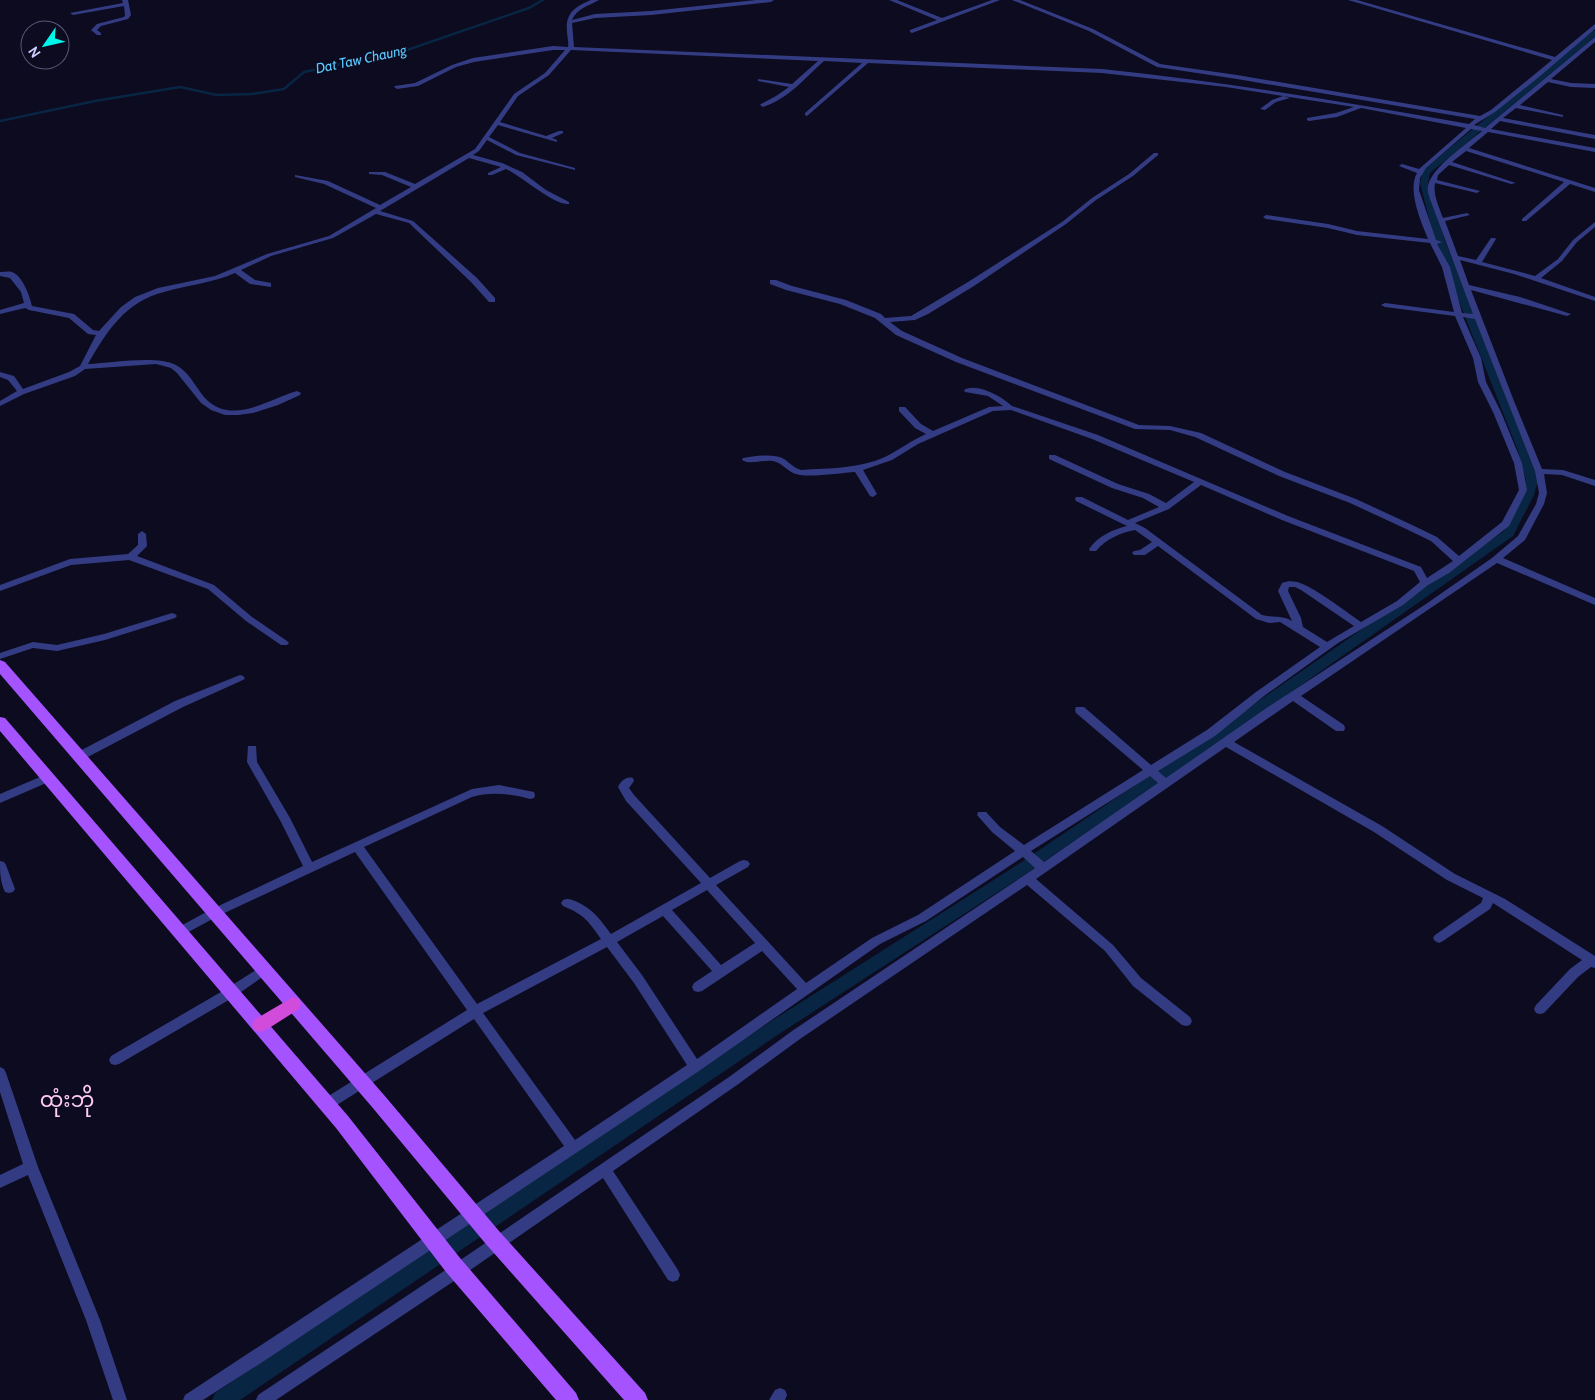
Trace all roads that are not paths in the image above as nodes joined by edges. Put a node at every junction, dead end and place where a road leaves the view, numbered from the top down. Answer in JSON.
{"nodes":[{"id":1,"x":596,"y":0,"type":"edge"},
{"id":2,"x":749,"y":0,"type":"edge"},
{"id":3,"x":771,"y":0,"type":"edge"},
{"id":4,"x":892,"y":0,"type":"edge"},
{"id":5,"x":997,"y":0,"type":"edge"},
{"id":6,"x":1015,"y":0,"type":"edge"},
{"id":7,"x":1351,"y":0,"type":"edge"},
{"id":8,"x":126,"y":2,"type":"edge"},
{"id":9,"x":740,"y":3,"type":"junction"},
{"id":10,"x":73,"y":14,"type":"dead end"},
{"id":11,"x":942,"y":20,"type":"junction"},
{"id":12,"x":568,"y":22,"type":"junction"},
{"id":13,"x":1595,"y":26,"type":"edge"},
{"id":14,"x":912,"y":31,"type":"dead end"},
{"id":15,"x":99,"y":34,"type":"dead end"},
{"id":16,"x":1595,"y":39,"type":"edge"},
{"id":17,"x":569,"y":50,"type":"junction"},
{"id":18,"x":823,"y":60,"type":"junction"},
{"id":19,"x":1555,"y":60,"type":"junction"},
{"id":20,"x":867,"y":61,"type":"junction"},
{"id":21,"x":760,"y":80,"type":"dead end"},
{"id":22,"x":1547,"y":80,"type":"junction"},
{"id":23,"x":792,"y":86,"type":"junction"},
{"id":24,"x":1595,"y":86,"type":"edge"},
{"id":25,"x":397,"y":87,"type":"dead end"},
{"id":26,"x":1303,"y":98,"type":"junction"},
{"id":27,"x":763,"y":105,"type":"dead end"},
{"id":28,"x":1520,"y":107,"type":"junction"},
{"id":29,"x":1359,"y":108,"type":"junction"},
{"id":30,"x":1263,"y":109,"type":"dead end"},
{"id":31,"x":806,"y":114,"type":"dead end"},
{"id":32,"x":1503,"y":114,"type":"junction"},
{"id":33,"x":1560,"y":116,"type":"dead end"},
{"id":34,"x":1310,"y":119,"type":"dead end"},
{"id":35,"x":495,"y":123,"type":"junction"},
{"id":36,"x":1480,"y":126,"type":"junction"},
{"id":37,"x":561,"y":132,"type":"dead end"},
{"id":38,"x":485,"y":137,"type":"junction"},
{"id":39,"x":1595,"y":137,"type":"edge"},
{"id":40,"x":547,"y":138,"type":"junction"},
{"id":41,"x":556,"y":141,"type":"dead end"},
{"id":42,"x":1465,"y":150,"type":"junction"},
{"id":43,"x":1595,"y":150,"type":"edge"},
{"id":44,"x":1156,"y":154,"type":"dead end"},
{"id":45,"x":468,"y":156,"type":"junction"},
{"id":46,"x":1448,"y":162,"type":"junction"},
{"id":47,"x":1402,"y":166,"type":"dead end"},
{"id":48,"x":506,"y":167,"type":"junction"},
{"id":49,"x":573,"y":169,"type":"dead end"},
{"id":50,"x":1421,"y":172,"type":"junction"},
{"id":51,"x":371,"y":173,"type":"dead end"},
{"id":52,"x":490,"y":174,"type":"dead end"},
{"id":53,"x":297,"y":176,"type":"dead end"},
{"id":54,"x":1433,"y":180,"type":"junction"},
{"id":55,"x":1569,"y":182,"type":"junction"},
{"id":56,"x":1513,"y":183,"type":"dead end"},
{"id":57,"x":415,"y":186,"type":"junction"},
{"id":58,"x":1595,"y":190,"type":"edge"},
{"id":59,"x":1477,"y":191,"type":"dead end"},
{"id":60,"x":567,"y":203,"type":"dead end"},
{"id":61,"x":378,"y":210,"type":"junction"},
{"id":62,"x":1467,"y":215,"type":"dead end"},
{"id":63,"x":1266,"y":217,"type":"dead end"},
{"id":64,"x":1441,"y":220,"type":"junction"},
{"id":65,"x":1524,"y":220,"type":"dead end"},
{"id":66,"x":1595,"y":224,"type":"edge"},
{"id":67,"x":1493,"y":239,"type":"dead end"},
{"id":68,"x":1436,"y":242,"type":"junction"},
{"id":69,"x":1449,"y":244,"type":"junction"},
{"id":70,"x":1455,"y":257,"type":"junction"},
{"id":71,"x":1478,"y":262,"type":"junction"},
{"id":72,"x":236,"y":270,"type":"junction"},
{"id":73,"x":0,"y":274,"type":"edge"},
{"id":74,"x":1537,"y":278,"type":"junction"},
{"id":75,"x":773,"y":282,"type":"dead end"},
{"id":76,"x":268,"y":285,"type":"dead end"},
{"id":77,"x":1465,"y":286,"type":"junction"},
{"id":78,"x":1595,"y":299,"type":"edge"},
{"id":79,"x":492,"y":300,"type":"dead end"},
{"id":80,"x":1385,"y":304,"type":"dead end"},
{"id":81,"x":27,"y":305,"type":"junction"},
{"id":82,"x":0,"y":312,"type":"edge"},
{"id":83,"x":1568,"y":314,"type":"dead end"},
{"id":84,"x":1462,"y":316,"type":"junction"},
{"id":85,"x":1476,"y":317,"type":"junction"},
{"id":86,"x":884,"y":320,"type":"junction"},
{"id":87,"x":101,"y":334,"type":"junction"},
{"id":88,"x":84,"y":367,"type":"junction"},
{"id":89,"x":0,"y":374,"type":"edge"},
{"id":90,"x":968,"y":390,"type":"dead end"},
{"id":91,"x":21,"y":392,"type":"junction"},
{"id":92,"x":297,"y":393,"type":"dead end"},
{"id":93,"x":0,"y":404,"type":"edge"},
{"id":94,"x":1010,"y":408,"type":"junction"},
{"id":95,"x":902,"y":410,"type":"dead end"},
{"id":96,"x":932,"y":434,"type":"junction"},
{"id":97,"x":1052,"y":457,"type":"dead end"},
{"id":98,"x":746,"y":460,"type":"dead end"},
{"id":99,"x":858,"y":469,"type":"junction"},
{"id":100,"x":1540,"y":471,"type":"junction"},
{"id":101,"x":1200,"y":482,"type":"junction"},
{"id":102,"x":1595,"y":482,"type":"edge"},
{"id":103,"x":873,"y":494,"type":"dead end"},
{"id":104,"x":1080,"y":499,"type":"dead end"},
{"id":105,"x":1166,"y":507,"type":"junction"},
{"id":106,"x":1132,"y":525,"type":"junction"},
{"id":107,"x":142,"y":534,"type":"dead end"},
{"id":108,"x":1161,"y":544,"type":"junction"},
{"id":109,"x":1093,"y":549,"type":"dead end"},
{"id":110,"x":1141,"y":554,"type":"dead end"},
{"id":111,"x":130,"y":557,"type":"junction"},
{"id":112,"x":1497,"y":559,"type":"junction"},
{"id":113,"x":1459,"y":561,"type":"junction"},
{"id":114,"x":1425,"y":583,"type":"junction"},
{"id":115,"x":0,"y":588,"type":"edge"},
{"id":116,"x":1595,"y":602,"type":"edge"},
{"id":117,"x":1395,"y":607,"type":"junction"},
{"id":118,"x":1409,"y":615,"type":"junction"},
{"id":119,"x":172,"y":616,"type":"dead end"},
{"id":120,"x":1361,"y":626,"type":"junction"},
{"id":121,"x":1298,"y":628,"type":"junction"},
{"id":122,"x":284,"y":643,"type":"dead end"},
{"id":123,"x":1327,"y":647,"type":"junction"},
{"id":124,"x":0,"y":656,"type":"edge"},
{"id":125,"x":0,"y":665,"type":"edge"},
{"id":126,"x":240,"y":678,"type":"dead end"},
{"id":127,"x":1294,"y":696,"type":"junction"},
{"id":128,"x":1080,"y":710,"type":"dead end"},
{"id":129,"x":1340,"y":728,"type":"dead end"},
{"id":130,"x":3,"y":730,"type":"edge"},
{"id":131,"x":1226,"y":742,"type":"junction"},
{"id":132,"x":252,"y":749,"type":"dead end"},
{"id":133,"x":78,"y":757,"type":"junction"},
{"id":134,"x":1157,"y":777,"type":"junction"},
{"id":135,"x":47,"y":778,"type":"junction"},
{"id":136,"x":629,"y":781,"type":"dead end"},
{"id":137,"x":530,"y":795,"type":"dead end"},
{"id":138,"x":0,"y":799,"type":"edge"},
{"id":139,"x":982,"y":815,"type":"dead end"},
{"id":140,"x":357,"y":846,"type":"junction"},
{"id":141,"x":1028,"y":854,"type":"junction"},
{"id":142,"x":744,"y":864,"type":"dead end"},
{"id":143,"x":1041,"y":867,"type":"junction"},
{"id":144,"x":1,"y":869,"type":"edge"},
{"id":145,"x":310,"y":869,"type":"junction"},
{"id":146,"x":1028,"y":879,"type":"junction"},
{"id":147,"x":709,"y":884,"type":"junction"},
{"id":148,"x":9,"y":889,"type":"dead end"},
{"id":149,"x":1490,"y":896,"type":"junction"},
{"id":150,"x":567,"y":903,"type":"dead end"},
{"id":151,"x":664,"y":909,"type":"junction"},
{"id":152,"x":214,"y":913,"type":"junction"},
{"id":153,"x":179,"y":932,"type":"junction"},
{"id":154,"x":1439,"y":938,"type":"dead end"},
{"id":155,"x":608,"y":941,"type":"junction"},
{"id":156,"x":764,"y":944,"type":"junction"},
{"id":157,"x":1593,"y":961,"type":"edge"},
{"id":158,"x":264,"y":970,"type":"junction"},
{"id":159,"x":720,"y":972,"type":"junction"},
{"id":160,"x":698,"y":987,"type":"dead end"},
{"id":161,"x":806,"y":991,"type":"junction"},
{"id":162,"x":230,"y":993,"type":"junction"},
{"id":163,"x":292,"y":1004,"type":"junction"},
{"id":164,"x":1540,"y":1009,"type":"dead end"},
{"id":165,"x":474,"y":1012,"type":"junction"},
{"id":166,"x":1186,"y":1021,"type":"dead end"},
{"id":167,"x":260,"y":1026,"type":"junction"},
{"id":168,"x":115,"y":1060,"type":"dead end"},
{"id":169,"x":696,"y":1067,"type":"junction"},
{"id":170,"x":0,"y":1073,"type":"edge"},
{"id":171,"x":361,"y":1082,"type":"junction"},
{"id":172,"x":327,"y":1104,"type":"junction"},
{"id":173,"x":573,"y":1148,"type":"junction"},
{"id":174,"x":31,"y":1167,"type":"junction"},
{"id":175,"x":604,"y":1169,"type":"junction"},
{"id":176,"x":0,"y":1182,"type":"edge"},
{"id":177,"x":476,"y":1218,"type":"junction"},
{"id":178,"x":494,"y":1240,"type":"junction"},
{"id":179,"x":436,"y":1244,"type":"junction"},
{"id":180,"x":456,"y":1268,"type":"junction"},
{"id":181,"x":673,"y":1275,"type":"dead end"},
{"id":182,"x":120,"y":1400,"type":"edge"},
{"id":183,"x":190,"y":1400,"type":"edge"},
{"id":184,"x":263,"y":1400,"type":"edge"},
{"id":185,"x":569,"y":1400,"type":"edge"},
{"id":186,"x":638,"y":1400,"type":"edge"}],
"edges":[{"from":1,"to":12,"type":"street"},
{"from":2,"to":9,"type":"street"},
{"from":3,"to":9,"type":"street"},
{"from":4,"to":11,"type":"street"},
{"from":5,"to":11,"type":"street"},
{"from":6,"to":36,"type":"street"},
{"from":7,"to":19,"type":"street"},
{"from":8,"to":10,"type":"street"},
{"from":8,"to":15,"type":"street"},
{"from":9,"to":12,"type":"street"},
{"from":11,"to":14,"type":"street"},
{"from":12,"to":17,"type":"street"},
{"from":13,"to":19,"type":"street"},
{"from":16,"to":22,"type":"street"},
{"from":17,"to":18,"type":"street"},
{"from":17,"to":25,"type":"street"},
{"from":17,"to":35,"type":"street"},
{"from":18,"to":20,"type":"street"},
{"from":18,"to":23,"type":"street"},
{"from":19,"to":36,"type":"street"},
{"from":20,"to":26,"type":"street"},
{"from":20,"to":31,"type":"street"},
{"from":21,"to":23,"type":"street"},
{"from":22,"to":24,"type":"street"},
{"from":22,"to":28,"type":"street"},
{"from":23,"to":27,"type":"street"},
{"from":26,"to":29,"type":"street"},
{"from":26,"to":30,"type":"street"},
{"from":28,"to":32,"type":"street"},
{"from":28,"to":33,"type":"street"},
{"from":29,"to":34,"type":"street"},
{"from":29,"to":36,"type":"street"},
{"from":32,"to":36,"type":"street"},
{"from":32,"to":39,"type":"street"},
{"from":35,"to":38,"type":"street"},
{"from":35,"to":40,"type":"street"},
{"from":36,"to":42,"type":"street"},
{"from":36,"to":43,"type":"street"},
{"from":36,"to":50,"type":"street"},
{"from":37,"to":40,"type":"street"},
{"from":38,"to":45,"type":"street"},
{"from":38,"to":49,"type":"street"},
{"from":40,"to":41,"type":"street"},
{"from":42,"to":46,"type":"street"},
{"from":42,"to":55,"type":"street"},
{"from":44,"to":86,"type":"street"},
{"from":45,"to":48,"type":"street"},
{"from":45,"to":57,"type":"street"},
{"from":46,"to":54,"type":"street"},
{"from":46,"to":56,"type":"street"},
{"from":47,"to":50,"type":"street"},
{"from":48,"to":52,"type":"street"},
{"from":48,"to":60,"type":"street"},
{"from":50,"to":68,"type":"street"},
{"from":51,"to":57,"type":"street"},
{"from":53,"to":61,"type":"street"},
{"from":54,"to":59,"type":"street"},
{"from":54,"to":64,"type":"street"},
{"from":55,"to":58,"type":"street"},
{"from":55,"to":65,"type":"street"},
{"from":57,"to":61,"type":"street"},
{"from":61,"to":72,"type":"street"},
{"from":61,"to":79,"type":"street"},
{"from":62,"to":64,"type":"street"},
{"from":63,"to":68,"type":"street"},
{"from":64,"to":69,"type":"street"},
{"from":66,"to":74,"type":"street"},
{"from":67,"to":71,"type":"street"},
{"from":68,"to":69,"type":"street"},
{"from":68,"to":84,"type":"street"},
{"from":69,"to":70,"type":"street"},
{"from":70,"to":71,"type":"street"},
{"from":70,"to":77,"type":"street"},
{"from":71,"to":74,"type":"street"},
{"from":72,"to":76,"type":"street"},
{"from":72,"to":87,"type":"street"},
{"from":73,"to":81,"type":"street"},
{"from":74,"to":78,"type":"street"},
{"from":75,"to":86,"type":"street"},
{"from":77,"to":83,"type":"street"},
{"from":77,"to":85,"type":"street"},
{"from":80,"to":84,"type":"street"},
{"from":81,"to":82,"type":"street"},
{"from":81,"to":87,"type":"street"},
{"from":84,"to":85,"type":"street"},
{"from":84,"to":113,"type":"street"},
{"from":85,"to":100,"type":"street"},
{"from":86,"to":113,"type":"street"},
{"from":87,"to":88,"type":"street"},
{"from":88,"to":91,"type":"street"},
{"from":88,"to":92,"type":"street"},
{"from":89,"to":91,"type":"street"},
{"from":90,"to":94,"type":"street"},
{"from":91,"to":93,"type":"street"},
{"from":94,"to":96,"type":"street"},
{"from":94,"to":101,"type":"street"},
{"from":95,"to":96,"type":"street"},
{"from":96,"to":99,"type":"street"},
{"from":97,"to":105,"type":"street"},
{"from":98,"to":99,"type":"street"},
{"from":99,"to":103,"type":"street"},
{"from":100,"to":102,"type":"street"},
{"from":100,"to":112,"type":"street"},
{"from":101,"to":105,"type":"street"},
{"from":101,"to":114,"type":"street"},
{"from":104,"to":106,"type":"street"},
{"from":105,"to":106,"type":"street"},
{"from":106,"to":108,"type":"street"},
{"from":106,"to":109,"type":"street"},
{"from":107,"to":111,"type":"street"},
{"from":108,"to":110,"type":"street"},
{"from":108,"to":121,"type":"street"},
{"from":111,"to":115,"type":"street"},
{"from":111,"to":122,"type":"street"},
{"from":112,"to":116,"type":"street"},
{"from":112,"to":118,"type":"street"},
{"from":113,"to":114,"type":"street"},
{"from":114,"to":117,"type":"street"},
{"from":117,"to":118,"type":"street"},
{"from":117,"to":120,"type":"street"},
{"from":118,"to":127,"type":"street"},
{"from":119,"to":124,"type":"street"},
{"from":120,"to":121,"type":"street"},
{"from":120,"to":123,"type":"street"},
{"from":121,"to":123,"type":"street"},
{"from":123,"to":134,"type":"street"},
{"from":125,"to":133,"type":"main road"},
{"from":126,"to":133,"type":"street"},
{"from":127,"to":129,"type":"street"},
{"from":127,"to":131,"type":"street"},
{"from":128,"to":134,"type":"street"},
{"from":130,"to":135,"type":"main road"},
{"from":131,"to":134,"type":"street"},
{"from":131,"to":149,"type":"street"},
{"from":132,"to":145,"type":"street"},
{"from":133,"to":152,"type":"main road"},
{"from":134,"to":141,"type":"street"},
{"from":134,"to":143,"type":"street"},
{"from":135,"to":138,"type":"street"},
{"from":135,"to":153,"type":"main road"},
{"from":136,"to":147,"type":"street"},
{"from":137,"to":140,"type":"street"},
{"from":139,"to":141,"type":"street"},
{"from":140,"to":145,"type":"street"},
{"from":140,"to":165,"type":"street"},
{"from":141,"to":143,"type":"street"},
{"from":141,"to":161,"type":"street"},
{"from":142,"to":147,"type":"street"},
{"from":143,"to":146,"type":"street"},
{"from":144,"to":148,"type":"street"},
{"from":145,"to":152,"type":"street"},
{"from":146,"to":166,"type":"street"},
{"from":146,"to":175,"type":"street"},
{"from":147,"to":151,"type":"street"},
{"from":147,"to":156,"type":"street"},
{"from":149,"to":154,"type":"street"},
{"from":149,"to":157,"type":"street"},
{"from":150,"to":155,"type":"street"},
{"from":151,"to":155,"type":"street"},
{"from":151,"to":159,"type":"street"},
{"from":152,"to":153,"type":"street"},
{"from":152,"to":158,"type":"main road"},
{"from":153,"to":162,"type":"main road"},
{"from":155,"to":165,"type":"street"},
{"from":155,"to":169,"type":"street"},
{"from":156,"to":159,"type":"street"},
{"from":156,"to":161,"type":"street"},
{"from":157,"to":164,"type":"street"},
{"from":158,"to":162,"type":"street"},
{"from":158,"to":163,"type":"main road"},
{"from":159,"to":160,"type":"street"},
{"from":161,"to":169,"type":"street"},
{"from":162,"to":167,"type":"main road"},
{"from":162,"to":168,"type":"street"},
{"from":163,"to":167,"type":"highway"},
{"from":163,"to":171,"type":"main road"},
{"from":165,"to":171,"type":"street"},
{"from":165,"to":173,"type":"street"},
{"from":167,"to":172,"type":"main road"},
{"from":169,"to":173,"type":"street"},
{"from":170,"to":174,"type":"street"},
{"from":171,"to":172,"type":"street"},
{"from":171,"to":177,"type":"main road"},
{"from":172,"to":179,"type":"main road"},
{"from":173,"to":177,"type":"street"},
{"from":174,"to":176,"type":"street"},
{"from":174,"to":182,"type":"street"},
{"from":175,"to":178,"type":"street"},
{"from":175,"to":181,"type":"street"},
{"from":177,"to":178,"type":"main road"},
{"from":177,"to":179,"type":"street"},
{"from":178,"to":180,"type":"street"},
{"from":178,"to":186,"type":"main road"},
{"from":179,"to":180,"type":"main road"},
{"from":179,"to":183,"type":"street"},
{"from":180,"to":184,"type":"street"},
{"from":180,"to":185,"type":"main road"}]}
